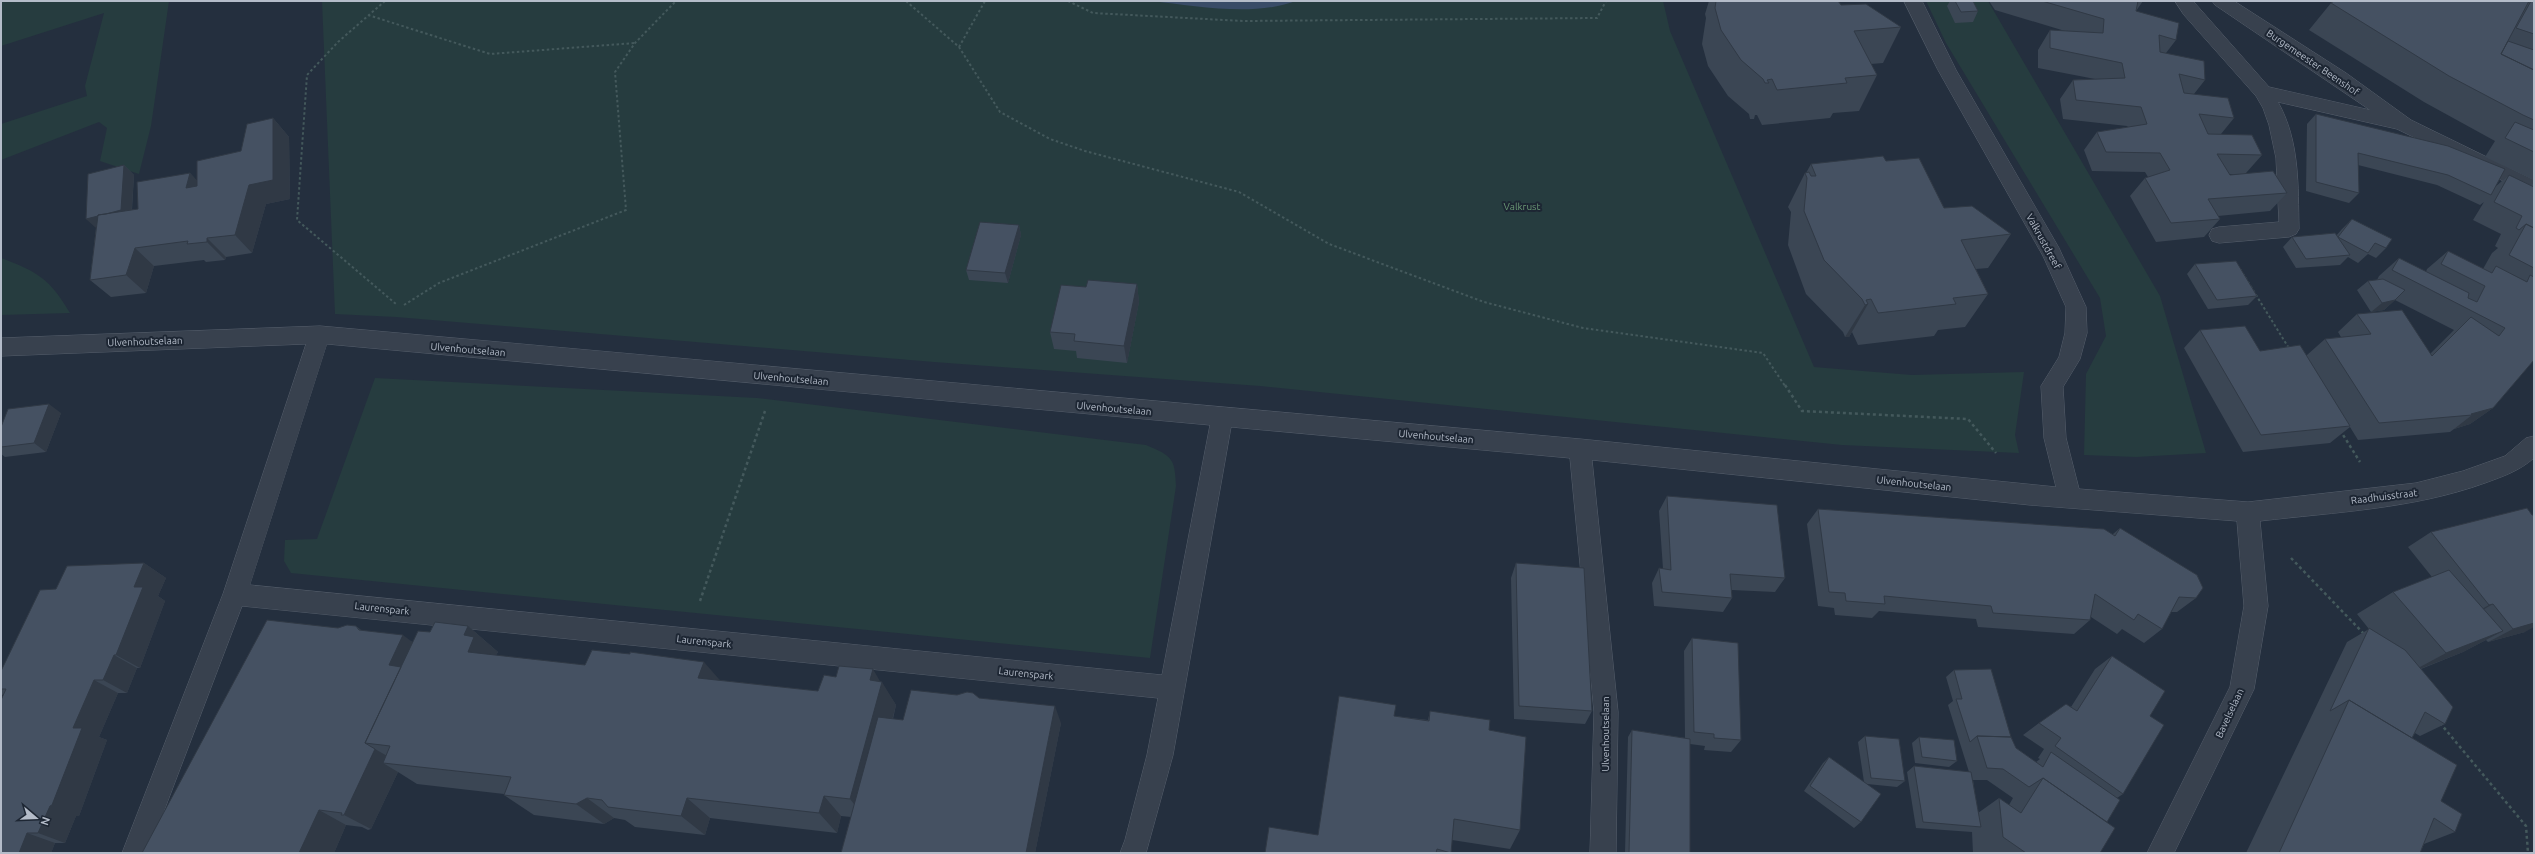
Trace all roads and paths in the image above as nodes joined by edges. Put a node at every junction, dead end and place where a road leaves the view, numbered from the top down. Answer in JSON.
{"nodes":[{"id":1,"x":385,"y":1,"type":"edge"},
{"id":2,"x":676,"y":1,"type":"edge"},
{"id":3,"x":906,"y":1,"type":"edge"},
{"id":4,"x":986,"y":1,"type":"edge"},
{"id":5,"x":1068,"y":1,"type":"edge"},
{"id":6,"x":1606,"y":1,"type":"edge"},
{"id":7,"x":1913,"y":1,"type":"edge"},
{"id":8,"x":2184,"y":1,"type":"edge"},
{"id":9,"x":2221,"y":1,"type":"edge"},
{"id":10,"x":368,"y":15,"type":"junction"},
{"id":11,"x":635,"y":43,"type":"junction"},
{"id":12,"x":959,"y":48,"type":"junction"},
{"id":13,"x":2263,"y":92,"type":"junction"},
{"id":14,"x":2404,"y":125,"type":"junction"},
{"id":15,"x":2534,"y":189,"type":"edge"},
{"id":16,"x":2220,"y":235,"type":"joint"},
{"id":17,"x":320,"y":335,"type":"junction"},
{"id":18,"x":1,"y":346,"type":"edge"},
{"id":19,"x":2294,"y":356,"type":"edge"},
{"id":20,"x":777,"y":376,"type":"junction"},
{"id":21,"x":1222,"y":418,"type":"junction"},
{"id":22,"x":2339,"y":429,"type":"edge"},
{"id":23,"x":2534,"y":445,"type":"edge"},
{"id":24,"x":1580,"y":449,"type":"junction"},
{"id":25,"x":2030,"y":495,"type":"junction"},
{"id":26,"x":2381,"y":496,"type":"junction"},
{"id":27,"x":2070,"y":498,"type":"junction"},
{"id":28,"x":2248,"y":512,"type":"junction"},
{"id":29,"x":235,"y":594,"type":"junction"},
{"id":30,"x":2366,"y":637,"type":"edge"},
{"id":31,"x":687,"y":639,"type":"junction"},
{"id":32,"x":1173,"y":688,"type":"junction"},
{"id":33,"x":2437,"y":719,"type":"edge"},
{"id":34,"x":135,"y":853,"type":"edge"},
{"id":35,"x":1133,"y":853,"type":"edge"},
{"id":36,"x":1603,"y":853,"type":"edge"},
{"id":37,"x":2160,"y":853,"type":"edge"},
{"id":38,"x":2528,"y":853,"type":"edge"}],
"edges":[{"from":1,"to":10,"type":"path"},
{"from":2,"to":11,"type":"path"},
{"from":3,"to":12,"type":"path"},
{"from":4,"to":12,"type":"path"},
{"from":5,"to":6,"type":"path"},
{"from":7,"to":27,"type":"street","name":"Valkrustdreef"},
{"from":8,"to":13,"type":"street"},
{"from":9,"to":14,"type":"street","name":"Burgemeester Beenshof"},
{"from":10,"to":11,"type":"path"},
{"from":10,"to":11,"type":"path"},
{"from":12,"to":25,"type":"path"},
{"from":13,"to":14,"type":"street","name":"Burgemeester Beenshof"},
{"from":13,"to":16,"type":"street"},
{"from":14,"to":15,"type":"street","name":"Burgemeester Beenshof"},
{"from":16,"to":19,"type":"path"},
{"from":17,"to":18,"type":"street","name":"Ulvenhoutselaan"},
{"from":17,"to":20,"type":"street","name":"Ulvenhoutselaan"},
{"from":17,"to":29,"type":"street"},
{"from":20,"to":21,"type":"street","name":"Ulvenhoutselaan"},
{"from":20,"to":31,"type":"path"},
{"from":21,"to":24,"type":"street","name":"Ulvenhoutselaan"},
{"from":21,"to":32,"type":"street"},
{"from":22,"to":26,"type":"path"},
{"from":23,"to":26,"type":"street","name":"Raadhuisstraat"},
{"from":24,"to":25,"type":"street","name":"Ulvenhoutselaan"},
{"from":24,"to":36,"type":"street","name":"Ulvenhoutselaan"},
{"from":25,"to":27,"type":"street","name":"Ulvenhoutselaan"},
{"from":26,"to":28,"type":"street","name":"Raadhuisstraat"},
{"from":27,"to":28,"type":"street","name":"Ulvenhoutselaan"},
{"from":28,"to":30,"type":"path"},
{"from":28,"to":37,"type":"street","name":"Bavelselaan"},
{"from":29,"to":31,"type":"street","name":"Laurenspark"},
{"from":29,"to":34,"type":"street"},
{"from":31,"to":32,"type":"street","name":"Laurenspark"},
{"from":32,"to":35,"type":"street"},
{"from":33,"to":38,"type":"path"}]}
